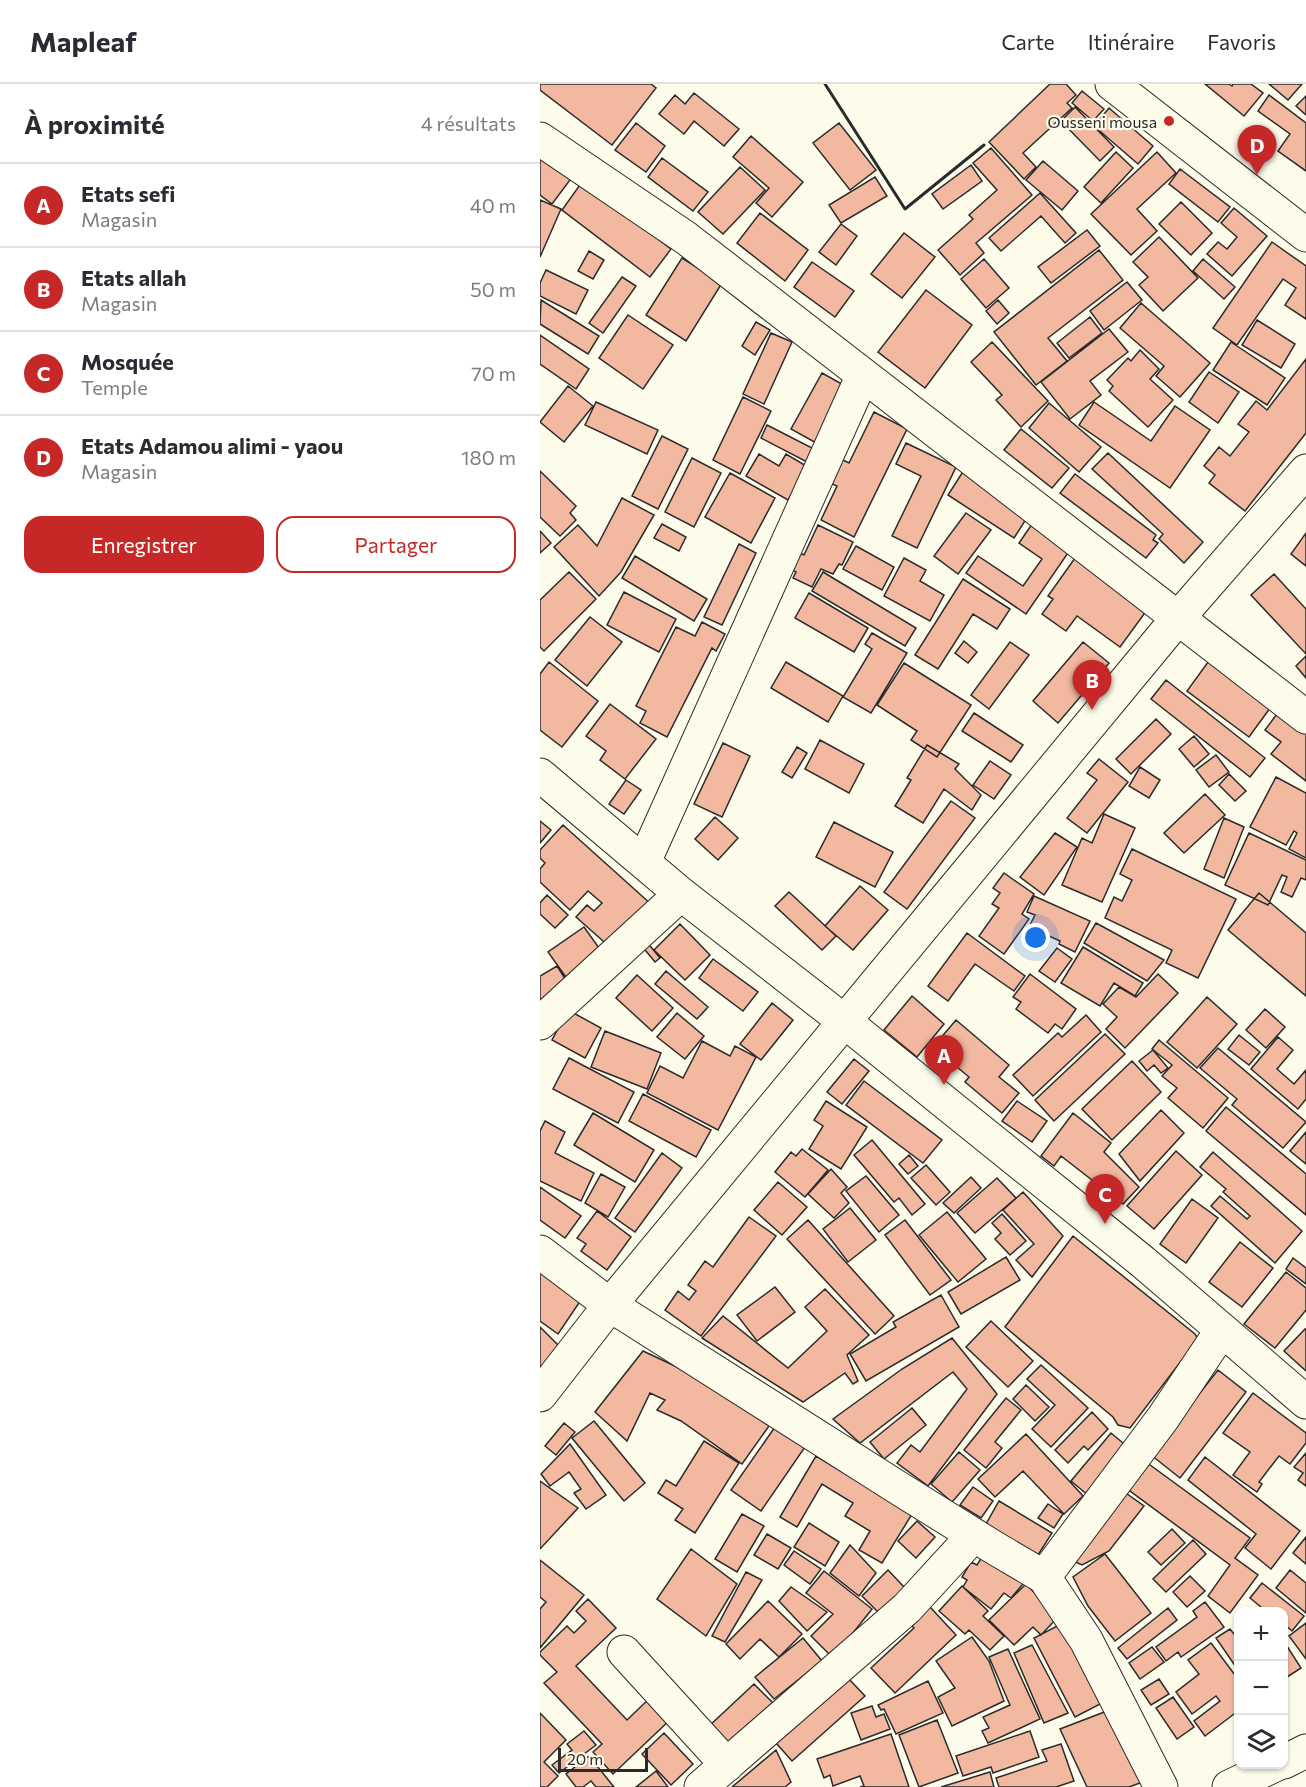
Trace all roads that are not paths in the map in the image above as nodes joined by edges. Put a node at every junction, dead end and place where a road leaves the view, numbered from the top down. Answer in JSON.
{"nodes":[{"id":1,"x":1112,"y":84,"type":"edge"},
{"id":2,"x":540,"y":139,"type":"edge"},
{"id":3,"x":1306,"y":235,"type":"edge"},
{"id":4,"x":863,"y":375,"type":"junction"},
{"id":5,"x":1306,"y":471,"type":"edge"},
{"id":6,"x":1178,"y":618,"type":"junction"},
{"id":7,"x":1306,"y":717,"type":"edge"},
{"id":8,"x":540,"y":775,"type":"edge"},
{"id":9,"x":644,"y":862,"type":"junction"},
{"id":10,"x":681,"y":894,"type":"junction"},
{"id":11,"x":844,"y":1021,"type":"junction"},
{"id":12,"x":540,"y":1023,"type":"edge"},
{"id":13,"x":540,"y":1252,"type":"edge"},
{"id":14,"x":610,"y":1305,"type":"junction"},
{"id":15,"x":1222,"y":1330,"type":"junction"},
{"id":16,"x":540,"y":1395,"type":"edge"},
{"id":17,"x":1306,"y":1402,"type":"edge"},
{"id":18,"x":974,"y":1535,"type":"junction"},
{"id":19,"x":1044,"y":1577,"type":"junction"},
{"id":20,"x":624,"y":1652,"type":"dead end"},
{"id":21,"x":1306,"y":1751,"type":"edge"},
{"id":22,"x":1288,"y":1760,"type":"edge"},
{"id":23,"x":727,"y":1766,"type":"junction"},
{"id":24,"x":1266,"y":1769,"type":"edge"},
{"id":25,"x":701,"y":1787,"type":"edge"},
{"id":26,"x":1161,"y":1787,"type":"edge"},
{"id":27,"x":1228,"y":1787,"type":"edge"}],
"edges":[{"from":1,"to":3,"type":"street"},
{"from":2,"to":4,"type":"street"},
{"from":4,"to":6,"type":"street"},
{"from":4,"to":9,"type":"street"},
{"from":5,"to":6,"type":"street"},
{"from":6,"to":7,"type":"street"},
{"from":6,"to":11,"type":"street"},
{"from":8,"to":9,"type":"street"},
{"from":9,"to":10,"type":"street"},
{"from":10,"to":11,"type":"street"},
{"from":10,"to":12,"type":"street"},
{"from":11,"to":14,"type":"street"},
{"from":11,"to":15,"type":"street"},
{"from":13,"to":14,"type":"street"},
{"from":14,"to":16,"type":"street"},
{"from":14,"to":18,"type":"street"},
{"from":15,"to":17,"type":"street"},
{"from":15,"to":19,"type":"street"},
{"from":18,"to":19,"type":"street"},
{"from":18,"to":23,"type":"street"},
{"from":19,"to":26,"type":"street"},
{"from":20,"to":23,"type":"street"},
{"from":21,"to":22,"type":"street"},
{"from":23,"to":25,"type":"street"},
{"from":24,"to":27,"type":"street"}]}
